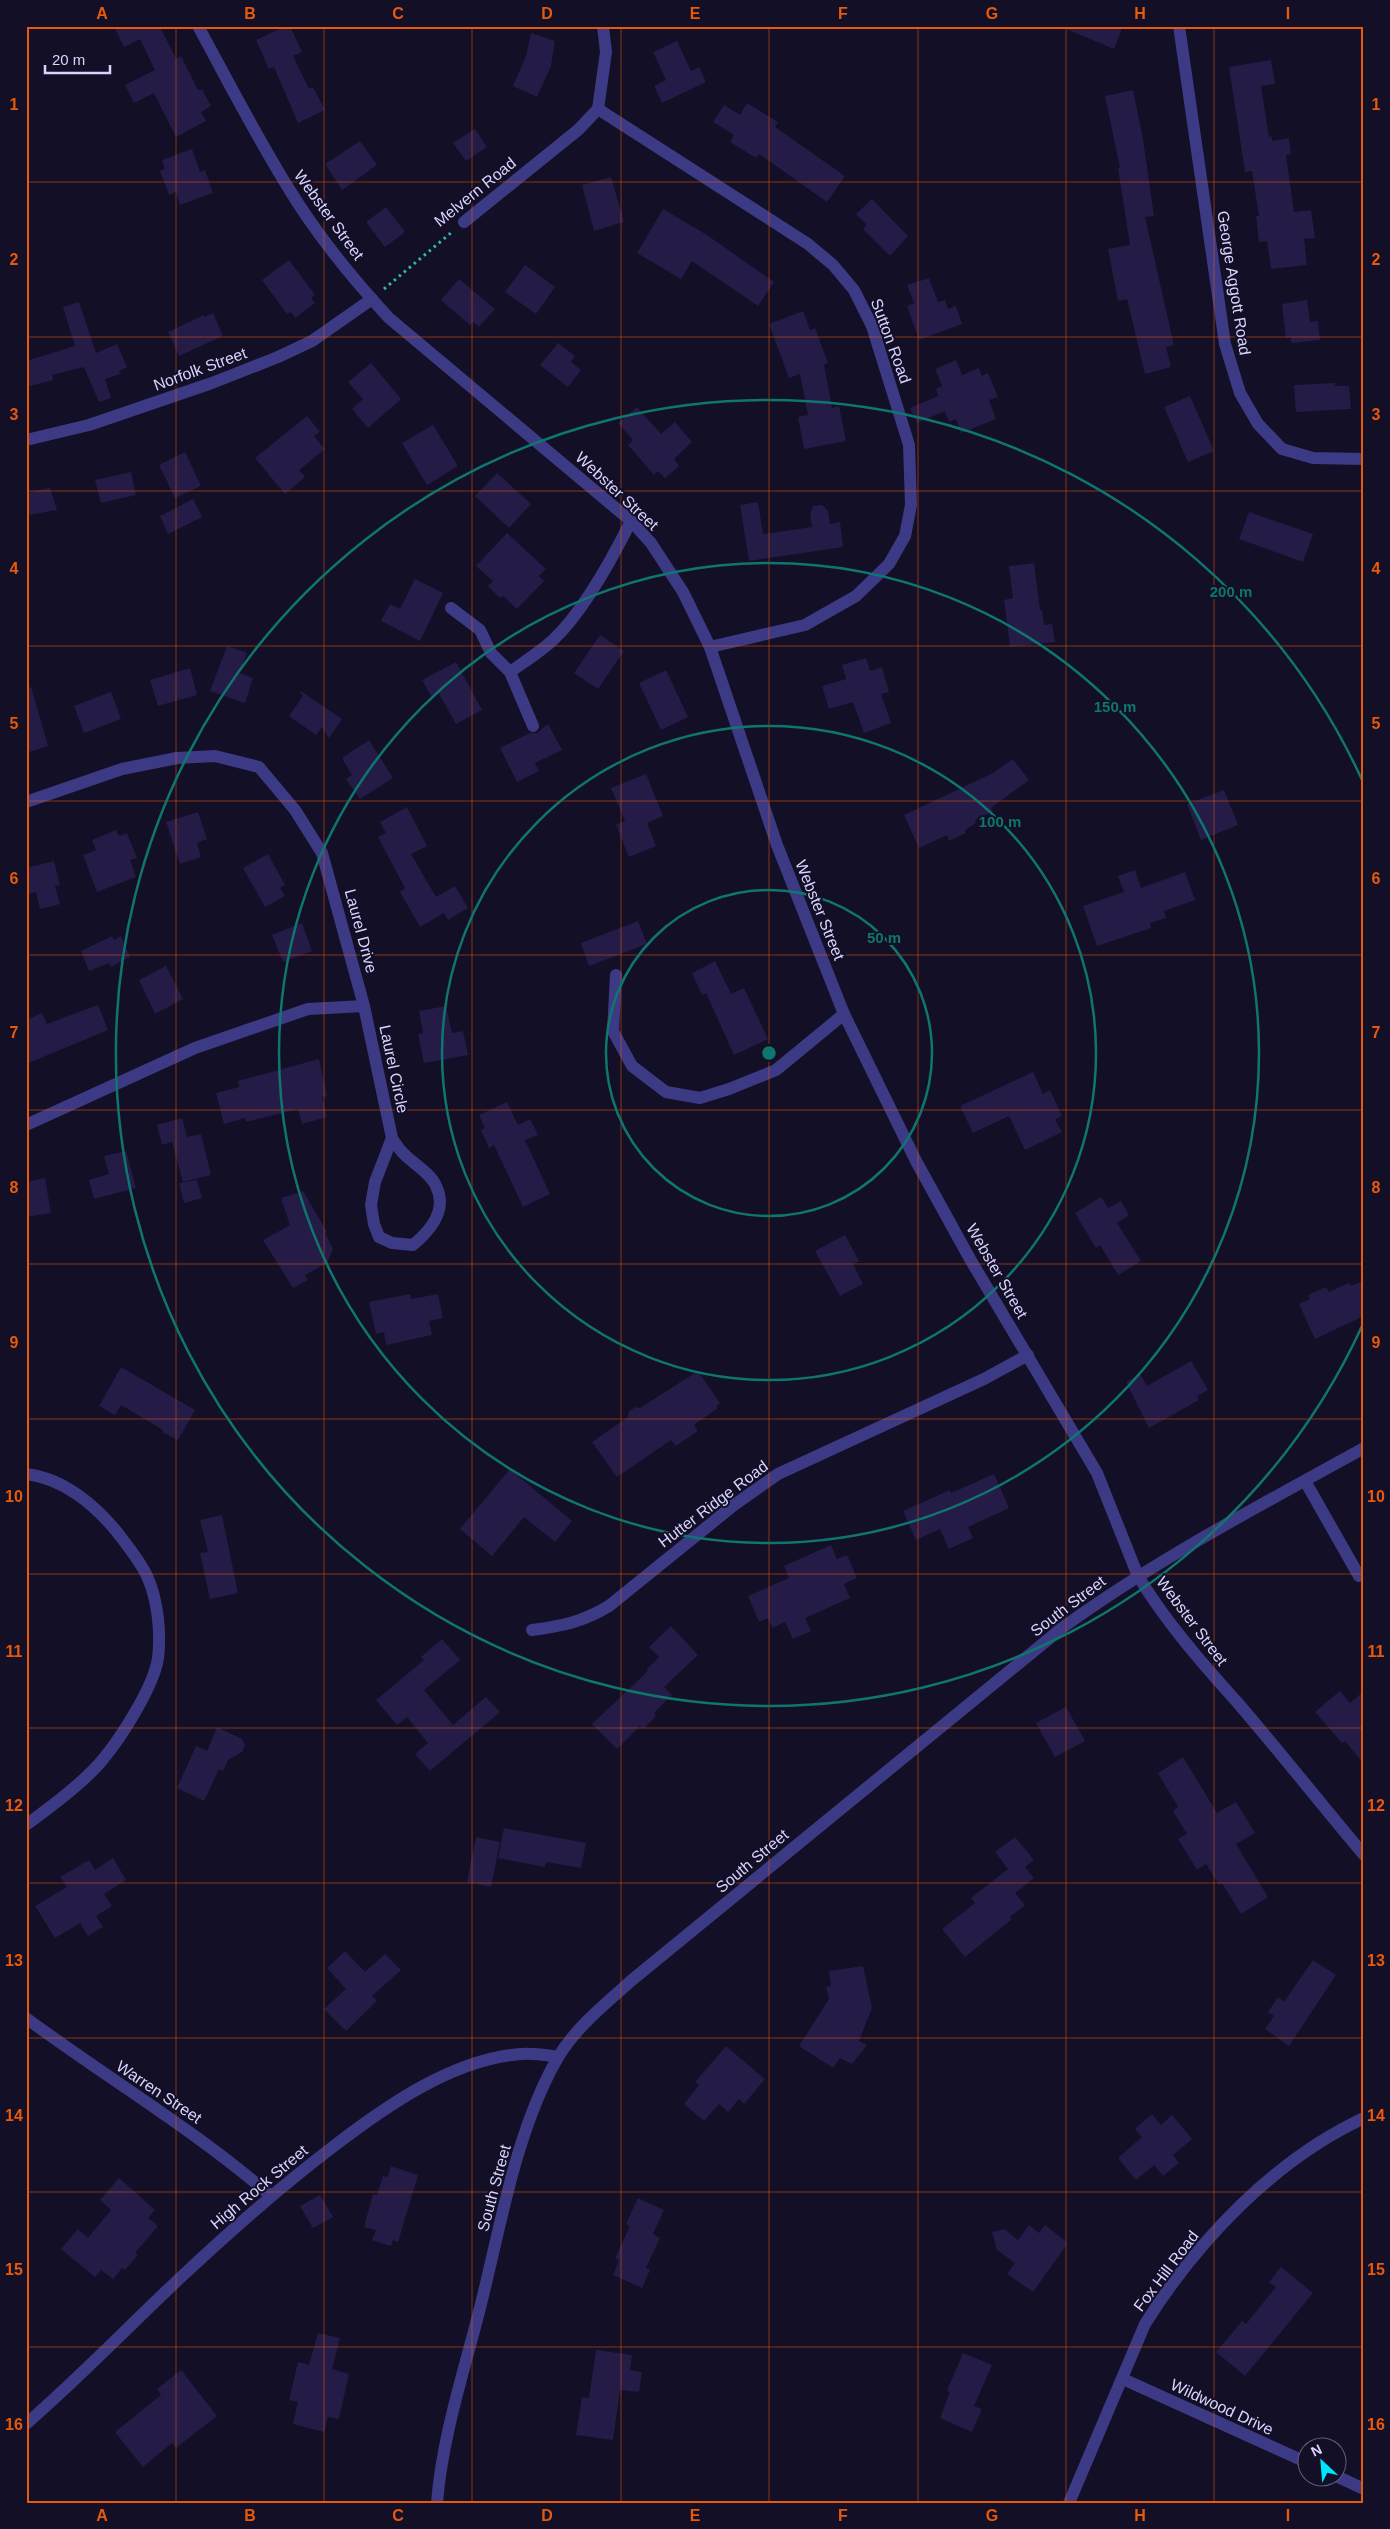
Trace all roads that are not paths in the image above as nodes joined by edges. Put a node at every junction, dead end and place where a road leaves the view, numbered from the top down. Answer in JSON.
{"nodes":[{"id":1,"x":198,"y":26,"type":"edge"},
{"id":2,"x":603,"y":26,"type":"edge"},
{"id":3,"x":1179,"y":26,"type":"edge"},
{"id":4,"x":598,"y":109,"type":"junction"},
{"id":5,"x":464,"y":222,"type":"road end"},
{"id":6,"x":372,"y":299,"type":"junction"},
{"id":7,"x":26,"y":440,"type":"edge"},
{"id":8,"x":1364,"y":459,"type":"edge"},
{"id":9,"x":630,"y":521,"type":"junction"},
{"id":10,"x":451,"y":608,"type":"dead end"},
{"id":11,"x":710,"y":647,"type":"junction"},
{"id":12,"x":510,"y":672,"type":"junction"},
{"id":13,"x":533,"y":726,"type":"dead end"},
{"id":14,"x":26,"y":802,"type":"edge"},
{"id":15,"x":616,"y":975,"type":"dead end"},
{"id":16,"x":364,"y":1006,"type":"junction"},
{"id":17,"x":844,"y":1014,"type":"junction"},
{"id":18,"x":26,"y":1125,"type":"edge"},
{"id":19,"x":392,"y":1138,"type":"junction"},
{"id":20,"x":1028,"y":1355,"type":"junction"},
{"id":21,"x":1364,"y":1448,"type":"edge"},
{"id":22,"x":26,"y":1474,"type":"edge"},
{"id":23,"x":1305,"y":1481,"type":"junction"},
{"id":24,"x":1138,"y":1576,"type":"junction"},
{"id":25,"x":1360,"y":1576,"type":"dead end"},
{"id":26,"x":532,"y":1630,"type":"dead end"},
{"id":27,"x":26,"y":1825,"type":"edge"},
{"id":28,"x":1364,"y":1855,"type":"edge"},
{"id":29,"x":26,"y":2018,"type":"edge"},
{"id":30,"x":558,"y":2057,"type":"junction"},
{"id":31,"x":1364,"y":2118,"type":"edge"},
{"id":32,"x":271,"y":2196,"type":"junction"},
{"id":33,"x":1123,"y":2379,"type":"junction"},
{"id":34,"x":26,"y":2424,"type":"edge"},
{"id":35,"x":1298,"y":2459,"type":"edge"},
{"id":36,"x":1348,"y":2482,"type":"edge"},
{"id":37,"x":1364,"y":2489,"type":"edge"},
{"id":38,"x":437,"y":2503,"type":"edge"},
{"id":39,"x":1069,"y":2503,"type":"edge"}],
"edges":[{"from":1,"to":6,"type":"street","name":"Webster Street"},
{"from":2,"to":4,"type":"street"},
{"from":3,"to":8,"type":"street","name":"George Aggott Road"},
{"from":4,"to":5,"type":"street","name":"Melvern Road"},
{"from":4,"to":11,"type":"street","name":"Sutton Road"},
{"from":6,"to":7,"type":"street","name":"Norfolk Street"},
{"from":6,"to":9,"type":"street","name":"Webster Street"},
{"from":9,"to":11,"type":"street","name":"Webster Street"},
{"from":9,"to":12,"type":"street"},
{"from":10,"to":12,"type":"street"},
{"from":11,"to":17,"type":"street","name":"Webster Street"},
{"from":12,"to":13,"type":"street"},
{"from":14,"to":16,"type":"street","name":"Laurel Drive"},
{"from":15,"to":17,"type":"street"},
{"from":16,"to":18,"type":"street"},
{"from":16,"to":19,"type":"street","name":"Laurel Circle"},
{"from":17,"to":20,"type":"street","name":"Webster Street"},
{"from":19,"to":19,"type":"street","name":"Laurel Circle"},
{"from":20,"to":24,"type":"street","name":"Webster Street"},
{"from":20,"to":26,"type":"street","name":"Hutter Ridge Road"},
{"from":21,"to":23,"type":"street","name":"South Street"},
{"from":22,"to":27,"type":"street"},
{"from":23,"to":24,"type":"street","name":"South Street"},
{"from":23,"to":25,"type":"street"},
{"from":24,"to":28,"type":"street","name":"Webster Street"},
{"from":24,"to":30,"type":"street","name":"South Street"},
{"from":29,"to":32,"type":"street","name":"Warren Street"},
{"from":30,"to":32,"type":"street","name":"High Rock Street"},
{"from":30,"to":38,"type":"street","name":"South Street"},
{"from":31,"to":33,"type":"street","name":"Fox Hill Road"},
{"from":32,"to":34,"type":"street","name":"High Rock Street"},
{"from":33,"to":35,"type":"street","name":"Wildwood Drive"},
{"from":33,"to":39,"type":"street","name":"Fox Hill Road"},
{"from":36,"to":37,"type":"street"}]}
